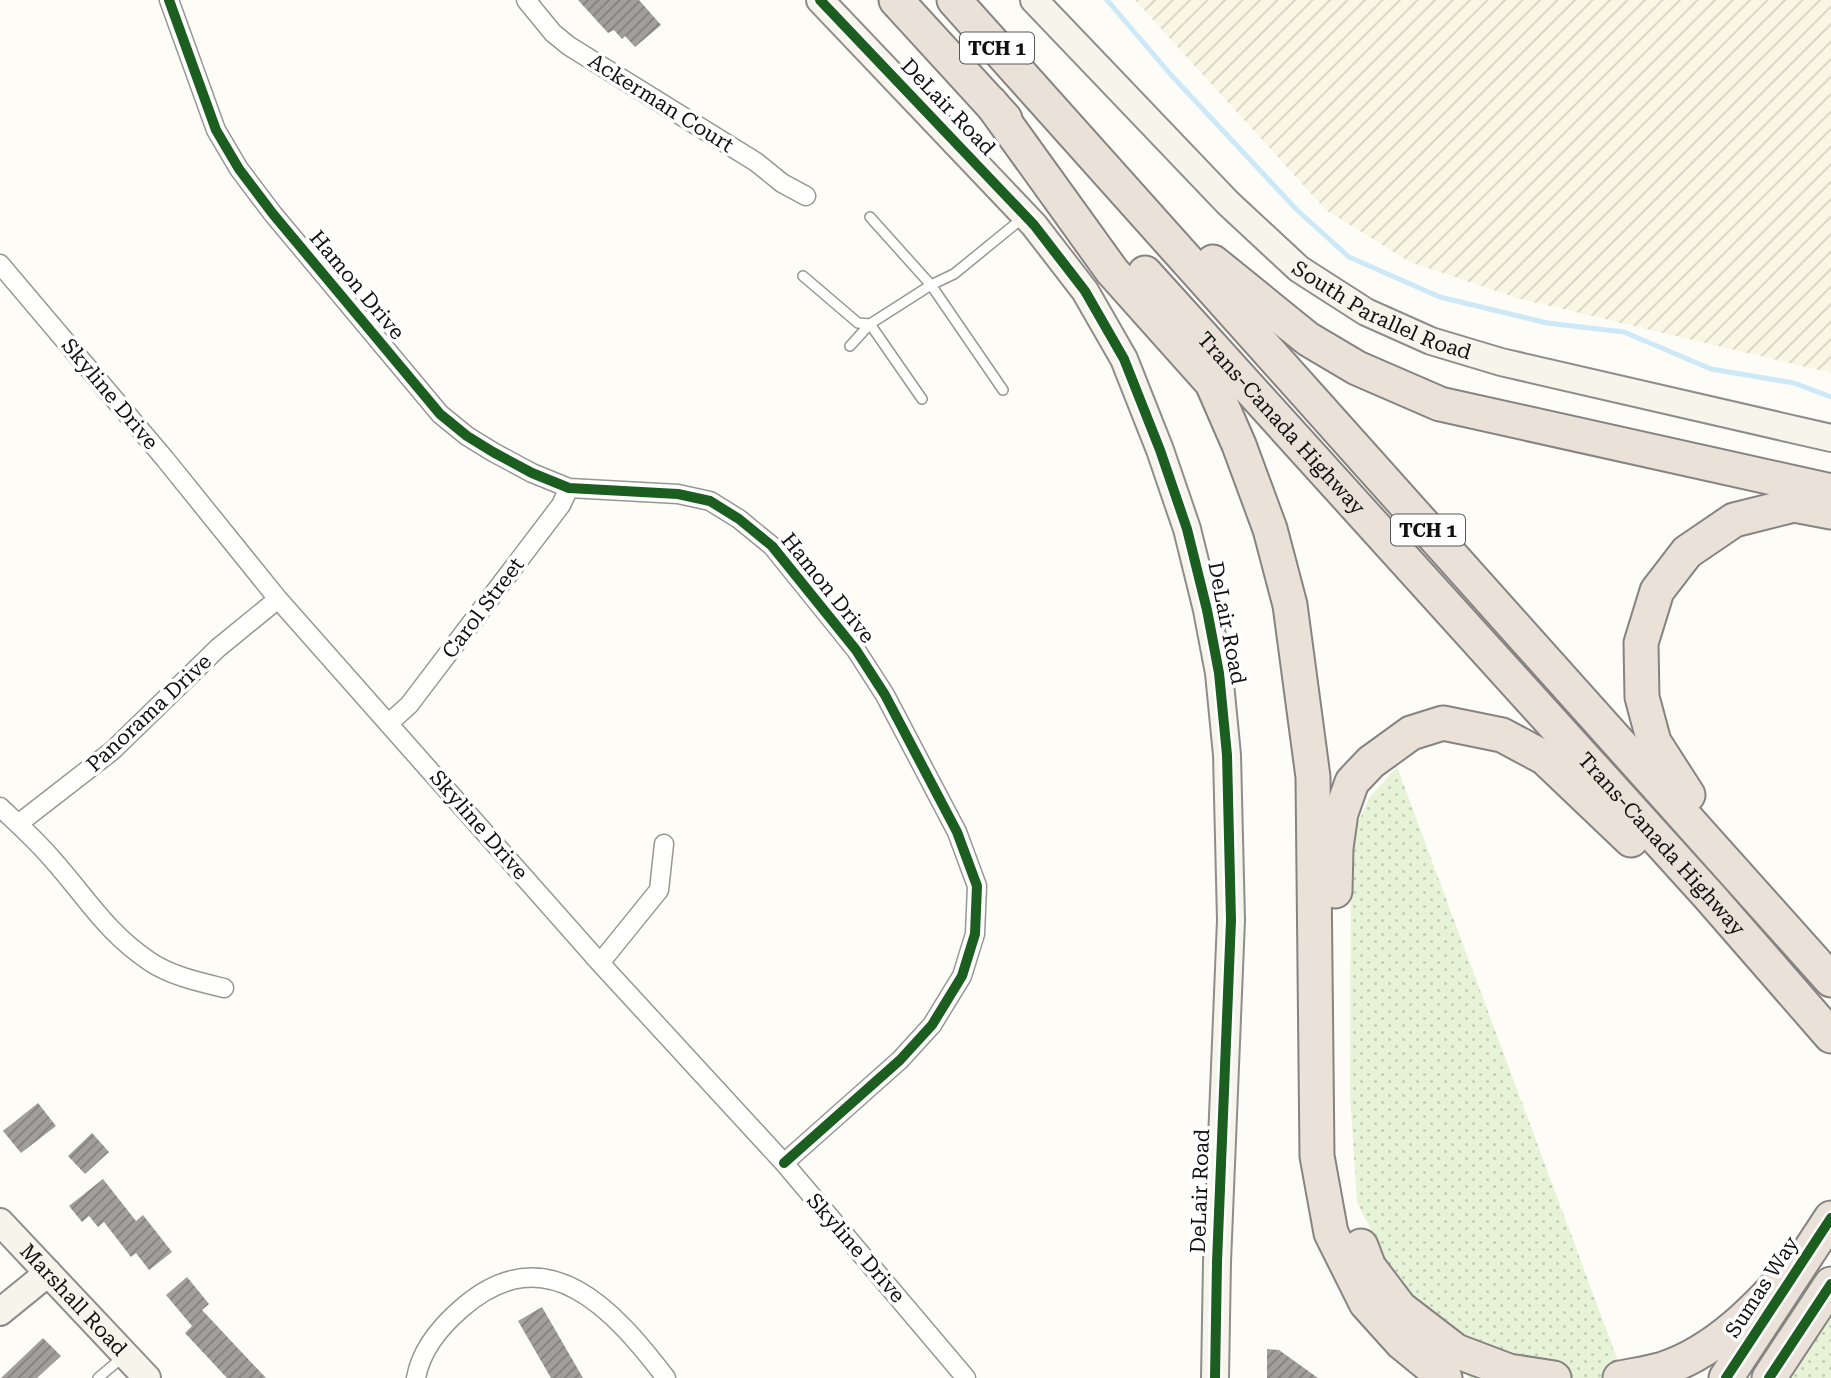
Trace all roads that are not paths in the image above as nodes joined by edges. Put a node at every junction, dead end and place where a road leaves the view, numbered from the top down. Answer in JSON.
{"nodes":[{"id":1,"x":169,"y":0,"type":"edge"},
{"id":2,"x":526,"y":0,"type":"edge"},
{"id":3,"x":820,"y":0,"type":"edge"},
{"id":4,"x":896,"y":0,"type":"edge"},
{"id":5,"x":954,"y":0,"type":"edge"},
{"id":6,"x":1034,"y":0,"type":"edge"},
{"id":7,"x":1040,"y":95,"type":"junction"},
{"id":8,"x":991,"y":103,"type":"junction"},
{"id":9,"x":806,"y":196,"type":"dead end"},
{"id":10,"x":1025,"y":216,"type":"junction"},
{"id":11,"x":870,"y":217,"type":"dead end"},
{"id":12,"x":0,"y":264,"type":"edge"},
{"id":13,"x":803,"y":276,"type":"dead end"},
{"id":14,"x":931,"y":285,"type":"junction"},
{"id":15,"x":870,"y":324,"type":"junction"},
{"id":16,"x":850,"y":346,"type":"dead end"},
{"id":17,"x":1003,"y":390,"type":"dead end"},
{"id":18,"x":922,"y":399,"type":"dead end"},
{"id":19,"x":1831,"y":438,"type":"edge"},
{"id":20,"x":569,"y":488,"type":"junction"},
{"id":21,"x":1831,"y":491,"type":"edge"},
{"id":22,"x":1831,"y":512,"type":"edge"},
{"id":23,"x":278,"y":599,"type":"junction"},
{"id":24,"x":389,"y":723,"type":"junction"},
{"id":25,"x":0,"y":807,"type":"edge"},
{"id":26,"x":18,"y":824,"type":"junction"},
{"id":27,"x":664,"y":844,"type":"dead end"},
{"id":28,"x":1709,"y":896,"type":"junction"},
{"id":29,"x":600,"y":963,"type":"junction"},
{"id":30,"x":1824,"y":972,"type":"edge"},
{"id":31,"x":224,"y":988,"type":"dead end"},
{"id":32,"x":1831,"y":1036,"type":"edge"},
{"id":33,"x":783,"y":1163,"type":"junction"},
{"id":34,"x":1831,"y":1218,"type":"edge"},
{"id":35,"x":0,"y":1222,"type":"edge"},
{"id":36,"x":1803,"y":1258,"type":"junction"},
{"id":37,"x":48,"y":1273,"type":"junction"},
{"id":38,"x":1831,"y":1284,"type":"edge"},
{"id":39,"x":0,"y":1312,"type":"edge"},
{"id":40,"x":125,"y":1355,"type":"junction"},
{"id":41,"x":98,"y":1378,"type":"edge"},
{"id":42,"x":147,"y":1378,"type":"edge"},
{"id":43,"x":415,"y":1378,"type":"edge"},
{"id":44,"x":666,"y":1378,"type":"edge"},
{"id":45,"x":966,"y":1378,"type":"edge"},
{"id":46,"x":1215,"y":1378,"type":"edge"},
{"id":47,"x":1445,"y":1378,"type":"edge"},
{"id":48,"x":1554,"y":1378,"type":"edge"},
{"id":49,"x":1620,"y":1378,"type":"edge"},
{"id":50,"x":1726,"y":1378,"type":"edge"},
{"id":51,"x":1769,"y":1378,"type":"edge"}],
"edges":[{"from":1,"to":20,"type":"street","name":"Hamon Drive"},
{"from":2,"to":9,"type":"street","name":"Ackerman Court"},
{"from":3,"to":10,"type":"street","name":"DeLair Road"},
{"from":4,"to":8,"type":"highway","name":"Trans-Canada Highway","number":"TCH 1"},
{"from":5,"to":7,"type":"highway","name":"Trans-Canada Highway","number":"TCH 1"},
{"from":6,"to":19,"type":"street","name":"South Parallel Road"},
{"from":7,"to":21,"type":"highway"},
{"from":7,"to":30,"type":"highway","name":"Trans-Canada Highway","number":"TCH 1"},
{"from":8,"to":28,"type":"highway","name":"Trans-Canada Highway","number":"TCH 1"},
{"from":8,"to":47,"type":"highway"},
{"from":10,"to":14,"type":"lane"},
{"from":10,"to":46,"type":"street","name":"DeLair Road"},
{"from":11,"to":14,"type":"lane"},
{"from":12,"to":23,"type":"street","name":"Skyline Drive"},
{"from":13,"to":15,"type":"lane"},
{"from":14,"to":15,"type":"lane"},
{"from":14,"to":17,"type":"lane"},
{"from":15,"to":16,"type":"lane"},
{"from":15,"to":18,"type":"lane"},
{"from":20,"to":24,"type":"street","name":"Carol Street"},
{"from":20,"to":33,"type":"street","name":"Hamon Drive"},
{"from":22,"to":30,"type":"highway"},
{"from":23,"to":24,"type":"street","name":"Skyline Drive"},
{"from":23,"to":26,"type":"street","name":"Panorama Drive"},
{"from":24,"to":29,"type":"street","name":"Skyline Drive"},
{"from":25,"to":26,"type":"street"},
{"from":26,"to":31,"type":"street"},
{"from":27,"to":29,"type":"street"},
{"from":28,"to":32,"type":"highway","name":"Trans-Canada Highway","number":"TCH 1"},
{"from":28,"to":48,"type":"highway"},
{"from":29,"to":33,"type":"street","name":"Skyline Drive"},
{"from":33,"to":45,"type":"street","name":"Skyline Drive"},
{"from":34,"to":36,"type":"highway","name":"Sumas Way"},
{"from":35,"to":37,"type":"street","name":"Marshall Road"},
{"from":36,"to":49,"type":"highway"},
{"from":36,"to":50,"type":"highway","name":"Sumas Way"},
{"from":37,"to":39,"type":"street"},
{"from":37,"to":40,"type":"street","name":"Marshall Road"},
{"from":38,"to":51,"type":"highway"},
{"from":40,"to":41,"type":"lane"},
{"from":40,"to":42,"type":"street","name":"Marshall Road"},
{"from":43,"to":44,"type":"street"}]}
